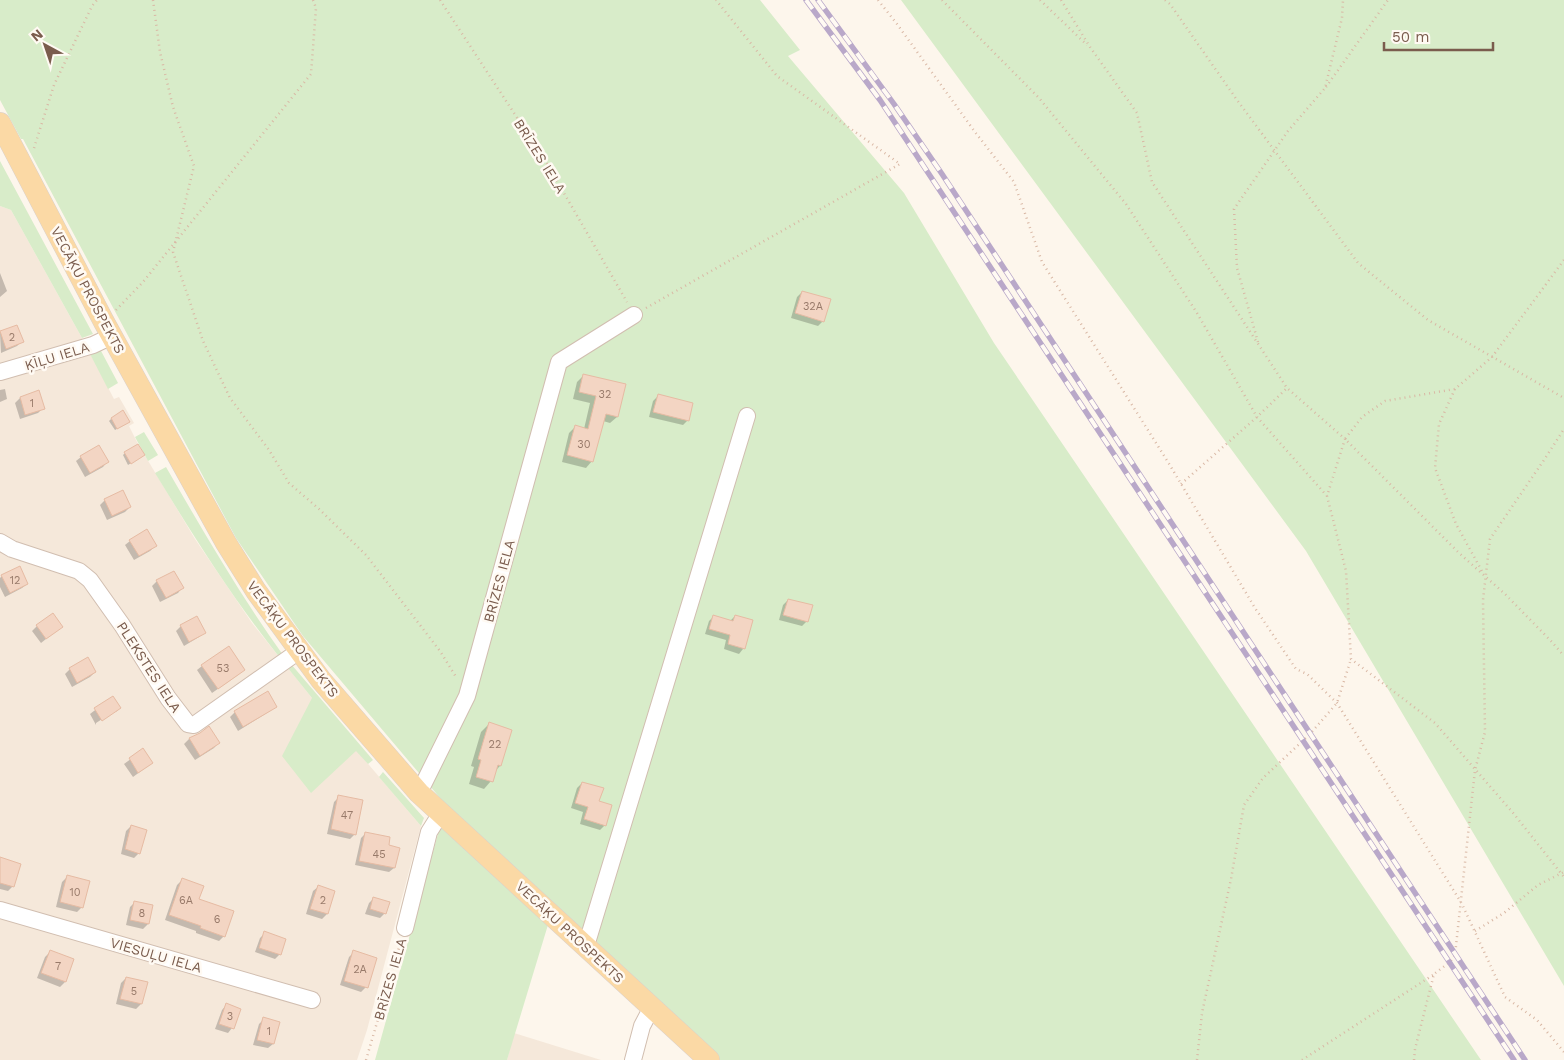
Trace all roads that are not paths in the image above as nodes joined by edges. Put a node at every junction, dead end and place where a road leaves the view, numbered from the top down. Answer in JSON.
{"nodes":[{"id":1,"x":0,"y":123,"type":"edge"},
{"id":2,"x":634,"y":315,"type":"road end"},
{"id":3,"x":108,"y":329,"type":"junction"},
{"id":4,"x":0,"y":372,"type":"edge"},
{"id":5,"x":747,"y":416,"type":"dead end"},
{"id":6,"x":0,"y":542,"type":"edge"},
{"id":7,"x":299,"y":651,"type":"junction"},
{"id":8,"x":420,"y":793,"type":"junction"},
{"id":9,"x":441,"y":813,"type":"junction"},
{"id":10,"x":0,"y":910,"type":"edge"},
{"id":11,"x":405,"y":928,"type":"road end"},
{"id":12,"x":586,"y":946,"type":"junction"},
{"id":13,"x":312,"y":1000,"type":"dead end"},
{"id":14,"x":652,"y":1007,"type":"junction"},
{"id":15,"x":633,"y":1060,"type":"edge"},
{"id":16,"x":709,"y":1060,"type":"edge"}],
"edges":[{"from":1,"to":3,"type":"main road","name":"VECĀĶU PROSPEKTS"},
{"from":2,"to":8,"type":"street","name":"BRĪZES IELA"},
{"from":3,"to":4,"type":"street","name":"ĶĪĻU IELA"},
{"from":3,"to":7,"type":"main road","name":"VECĀĶU PROSPEKTS"},
{"from":5,"to":12,"type":"street"},
{"from":6,"to":7,"type":"street","name":"PLEKSTES IELA"},
{"from":7,"to":8,"type":"main road","name":"VECĀĶU PROSPEKTS"},
{"from":8,"to":9,"type":"main road","name":"VECĀĶU PROSPEKTS"},
{"from":9,"to":11,"type":"street","name":"BRĪZES IELA"},
{"from":9,"to":12,"type":"main road","name":"VECĀĶU PROSPEKTS"},
{"from":10,"to":13,"type":"street","name":"VIESUĻU IELA"},
{"from":12,"to":14,"type":"main road","name":"VECĀĶU PROSPEKTS"},
{"from":14,"to":15,"type":"street"},
{"from":14,"to":16,"type":"main road","name":"VECĀĶU PROSPEKTS"}]}
